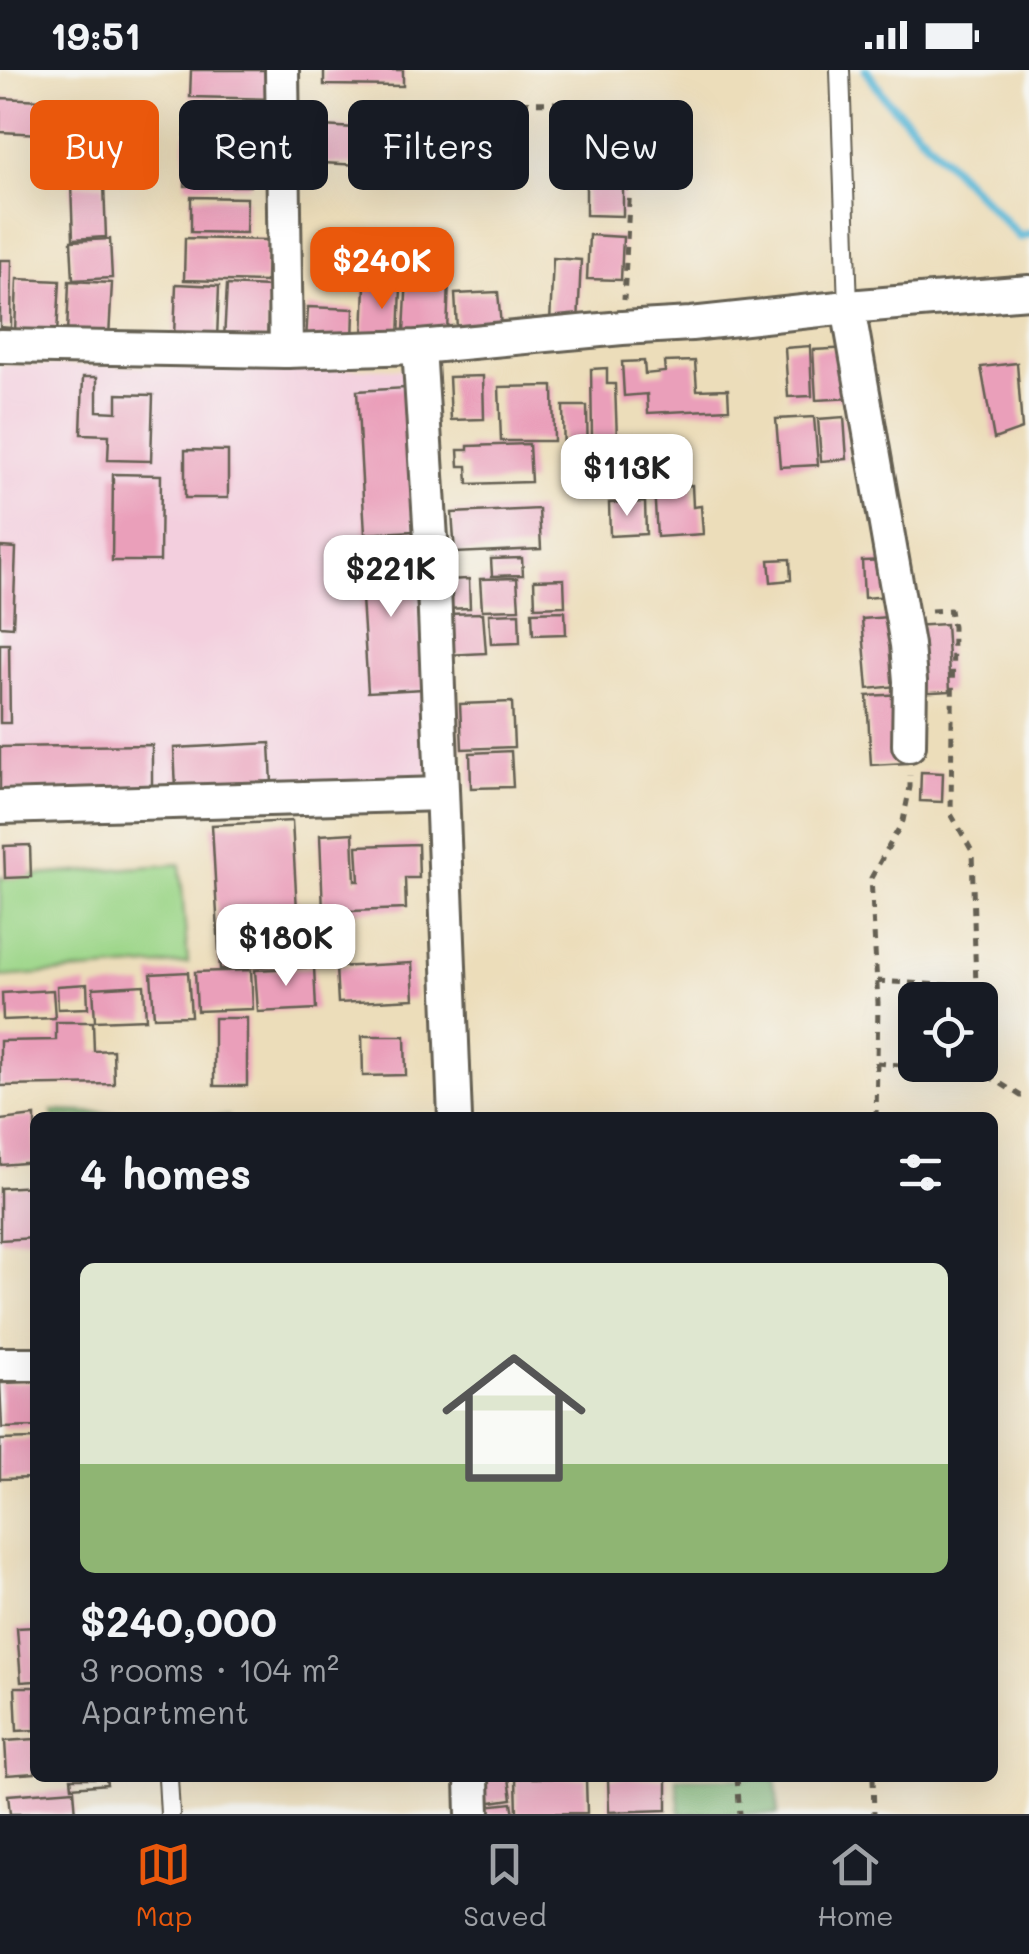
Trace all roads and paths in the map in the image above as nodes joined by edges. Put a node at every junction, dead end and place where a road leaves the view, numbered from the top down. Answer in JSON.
{"nodes":[{"id":1,"x":282,"y":70,"type":"edge"},
{"id":2,"x":840,"y":70,"type":"edge"},
{"id":3,"x":529,"y":103,"type":"edge"},
{"id":4,"x":1029,"y":292,"type":"edge"},
{"id":5,"x":848,"y":307,"type":"junction"},
{"id":6,"x":622,"y":328,"type":"junction"},
{"id":7,"x":0,"y":346,"type":"edge"},
{"id":8,"x":419,"y":347,"type":"junction"},
{"id":9,"x":286,"y":351,"type":"junction"},
{"id":10,"x":953,"y":628,"type":"dead end"},
{"id":11,"x":909,"y":746,"type":"joint"},
{"id":12,"x":442,"y":794,"type":"junction"},
{"id":13,"x":0,"y":807,"type":"edge"},
{"id":14,"x":877,"y":981,"type":"junction"},
{"id":15,"x":898,"y":982,"type":"edge"},
{"id":16,"x":976,"y":982,"type":"edge"},
{"id":17,"x":877,"y":1064,"type":"junction"},
{"id":18,"x":898,"y":1066,"type":"edge"},
{"id":19,"x":998,"y":1082,"type":"edge"},
{"id":20,"x":1029,"y":1096,"type":"edge"},
{"id":21,"x":455,"y":1112,"type":"edge"},
{"id":22,"x":876,"y":1112,"type":"edge"},
{"id":23,"x":0,"y":1364,"type":"edge"},
{"id":24,"x":30,"y":1364,"type":"edge"},
{"id":25,"x":168,"y":1782,"type":"edge"},
{"id":26,"x":472,"y":1782,"type":"edge"},
{"id":27,"x":737,"y":1782,"type":"edge"},
{"id":28,"x":873,"y":1782,"type":"edge"},
{"id":29,"x":170,"y":1814,"type":"edge"},
{"id":30,"x":473,"y":1814,"type":"edge"},
{"id":31,"x":740,"y":1814,"type":"edge"},
{"id":32,"x":874,"y":1814,"type":"edge"}],
"edges":[{"from":1,"to":9,"type":"street"},
{"from":2,"to":5,"type":"lane"},
{"from":3,"to":6,"type":"path"},
{"from":4,"to":5,"type":"street"},
{"from":5,"to":6,"type":"street"},
{"from":5,"to":11,"type":"street"},
{"from":6,"to":8,"type":"street"},
{"from":7,"to":9,"type":"street"},
{"from":8,"to":9,"type":"street"},
{"from":8,"to":12,"type":"street"},
{"from":10,"to":16,"type":"path"},
{"from":11,"to":14,"type":"path"},
{"from":12,"to":13,"type":"street"},
{"from":12,"to":21,"type":"street"},
{"from":14,"to":15,"type":"path"},
{"from":14,"to":17,"type":"path"},
{"from":17,"to":18,"type":"path"},
{"from":17,"to":22,"type":"path"},
{"from":19,"to":20,"type":"path"},
{"from":23,"to":24,"type":"street"},
{"from":25,"to":29,"type":"lane"},
{"from":26,"to":30,"type":"street"},
{"from":27,"to":31,"type":"path"},
{"from":28,"to":32,"type":"path"}]}
